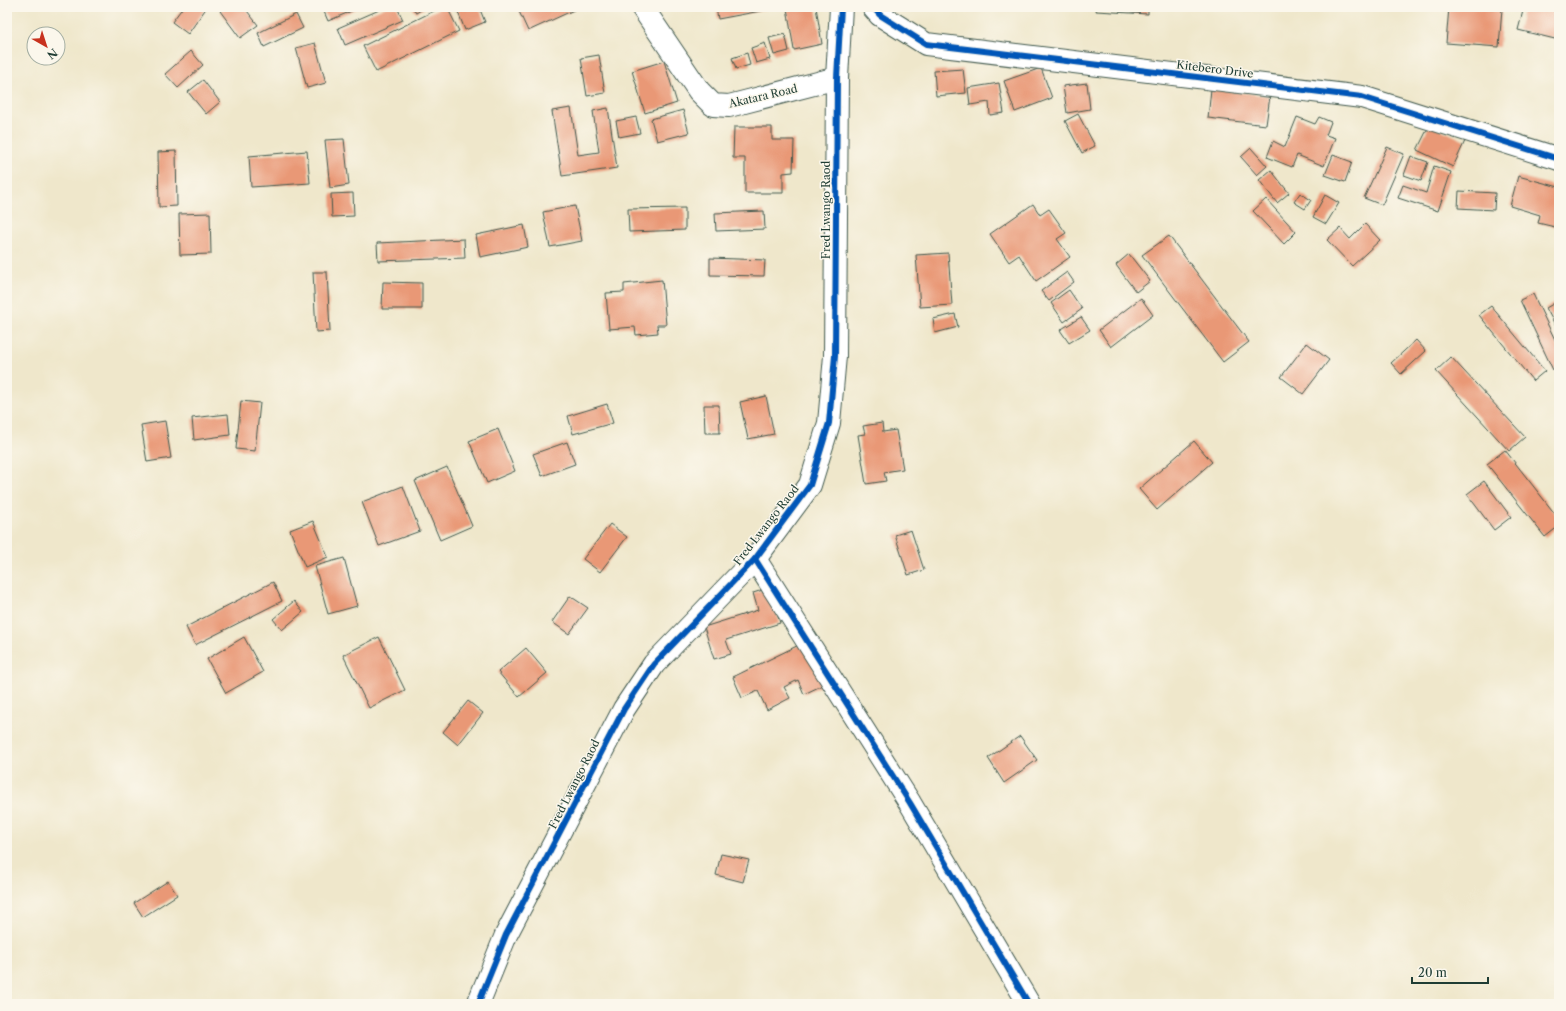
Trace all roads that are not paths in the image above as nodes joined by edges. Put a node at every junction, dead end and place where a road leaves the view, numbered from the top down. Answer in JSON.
{"nodes":[{"id":1,"x":642,"y":7,"type":"edge"},
{"id":2,"x":841,"y":7,"type":"edge"},
{"id":3,"x":873,"y":7,"type":"edge"},
{"id":4,"x":837,"y":78,"type":"junction"},
{"id":5,"x":1559,"y":159,"type":"edge"},
{"id":6,"x":755,"y":559,"type":"junction"},
{"id":7,"x":478,"y":1004,"type":"edge"},
{"id":8,"x":1029,"y":1004,"type":"edge"}],
"edges":[{"from":1,"to":4,"type":"street","name":"Akatara Road"},
{"from":2,"to":4,"type":"street","name":"Fred Lwango Raod"},
{"from":3,"to":5,"type":"street","name":"Kitebero Drive"},
{"from":4,"to":6,"type":"street","name":"Fred Lwango Raod"},
{"from":6,"to":7,"type":"street","name":"Fred Lwango Raod"},
{"from":6,"to":8,"type":"street"}]}
